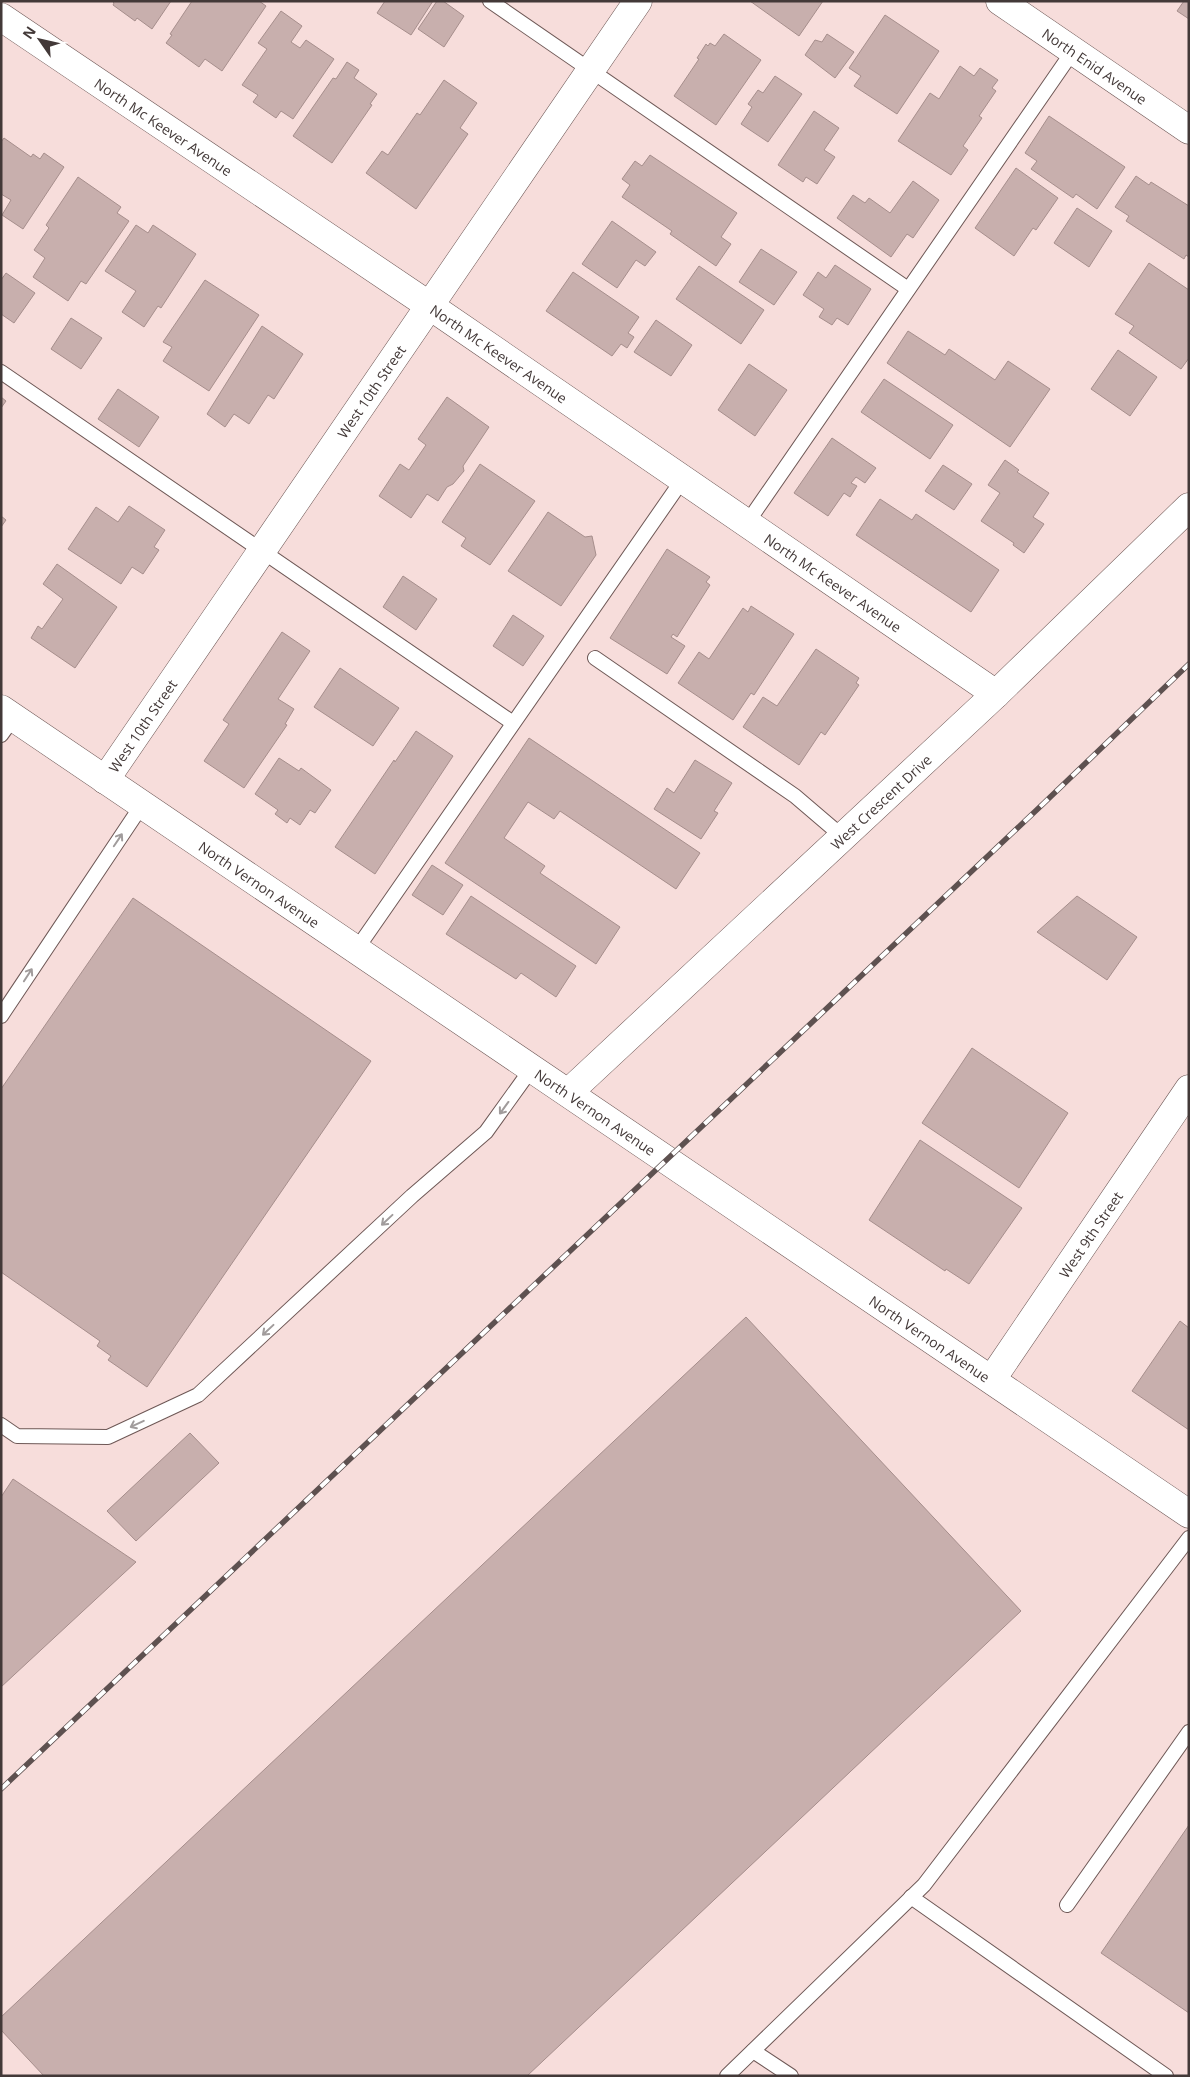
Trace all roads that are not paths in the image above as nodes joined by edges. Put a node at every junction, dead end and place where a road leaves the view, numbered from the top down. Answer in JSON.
{"nodes":[{"id":1,"x":490,"y":1,"type":"edge"},
{"id":2,"x":638,"y":1,"type":"edge"},
{"id":3,"x":1000,"y":1,"type":"edge"},
{"id":4,"x":1,"y":17,"type":"edge"},
{"id":5,"x":1073,"y":51,"type":"junction"},
{"id":6,"x":590,"y":71,"type":"junction"},
{"id":7,"x":1189,"y":130,"type":"edge"},
{"id":8,"x":908,"y":289,"type":"junction"},
{"id":9,"x":430,"y":306,"type":"junction"},
{"id":10,"x":1,"y":372,"type":"edge"},
{"id":11,"x":683,"y":480,"type":"junction"},
{"id":12,"x":1189,"y":507,"type":"edge"},
{"id":13,"x":747,"y":523,"type":"junction"},
{"id":14,"x":262,"y":551,"type":"junction"},
{"id":15,"x":595,"y":658,"type":"dead end"},
{"id":16,"x":996,"y":694,"type":"junction"},
{"id":17,"x":5,"y":720,"type":"edge"},
{"id":18,"x":513,"y":723,"type":"junction"},
{"id":19,"x":105,"y":780,"type":"junction"},
{"id":20,"x":142,"y":805,"type":"junction"},
{"id":21,"x":843,"y":836,"type":"junction"},
{"id":22,"x":356,"y":950,"type":"junction"},
{"id":23,"x":1,"y":1016,"type":"edge"},
{"id":24,"x":532,"y":1068,"type":"junction"},
{"id":25,"x":1189,"y":1089,"type":"edge"},
{"id":26,"x":569,"y":1092,"type":"junction"},
{"id":27,"x":992,"y":1379,"type":"junction"},
{"id":28,"x":1,"y":1425,"type":"edge"},
{"id":29,"x":1189,"y":1514,"type":"edge"},
{"id":30,"x":1189,"y":1538,"type":"edge"},
{"id":31,"x":1189,"y":1732,"type":"edge"},
{"id":32,"x":911,"y":1897,"type":"junction"},
{"id":33,"x":1067,"y":1905,"type":"dead end"},
{"id":34,"x":753,"y":2051,"type":"junction"},
{"id":35,"x":727,"y":2076,"type":"edge"},
{"id":36,"x":791,"y":2076,"type":"edge"},
{"id":37,"x":1166,"y":2076,"type":"edge"}],
"edges":[{"from":1,"to":6,"type":"lane"},
{"from":2,"to":6,"type":"street","name":"West 10th Street"},
{"from":3,"to":5,"type":"street","name":"North Enid Avenue"},
{"from":4,"to":9,"type":"street","name":"North Mc Keever Avenue"},
{"from":5,"to":7,"type":"street","name":"North Enid Avenue"},
{"from":5,"to":8,"type":"lane"},
{"from":6,"to":8,"type":"lane"},
{"from":6,"to":9,"type":"street","name":"West 10th Street"},
{"from":8,"to":13,"type":"lane"},
{"from":9,"to":11,"type":"street","name":"North Mc Keever Avenue"},
{"from":9,"to":14,"type":"street","name":"West 10th Street"},
{"from":10,"to":14,"type":"lane"},
{"from":11,"to":13,"type":"street","name":"North Mc Keever Avenue"},
{"from":11,"to":18,"type":"lane"},
{"from":12,"to":16,"type":"street","name":"West Crescent Drive"},
{"from":13,"to":16,"type":"street","name":"North Mc Keever Avenue"},
{"from":14,"to":18,"type":"lane"},
{"from":14,"to":19,"type":"street","name":"West 10th Street"},
{"from":15,"to":21,"type":"lane"},
{"from":16,"to":21,"type":"street","name":"West Crescent Drive"},
{"from":17,"to":19,"type":"street","name":"North Vernon Avenue"},
{"from":18,"to":22,"type":"lane"},
{"from":19,"to":20,"type":"street","name":"North Vernon Avenue"},
{"from":20,"to":22,"type":"street","name":"North Vernon Avenue"},
{"from":23,"to":20,"type":"lane","one_way":true},
{"from":21,"to":26,"type":"street","name":"West Crescent Drive"},
{"from":22,"to":24,"type":"street","name":"North Vernon Avenue"},
{"from":24,"to":26,"type":"street","name":"North Vernon Avenue"},
{"from":24,"to":28,"type":"lane","one_way":true},
{"from":25,"to":27,"type":"street","name":"West 9th Street"},
{"from":26,"to":27,"type":"street","name":"North Vernon Avenue"},
{"from":27,"to":29,"type":"street","name":"North Vernon Avenue"},
{"from":30,"to":32,"type":"lane"},
{"from":31,"to":33,"type":"lane"},
{"from":32,"to":34,"type":"lane"},
{"from":32,"to":37,"type":"lane"},
{"from":34,"to":35,"type":"lane"},
{"from":34,"to":36,"type":"lane"}]}
